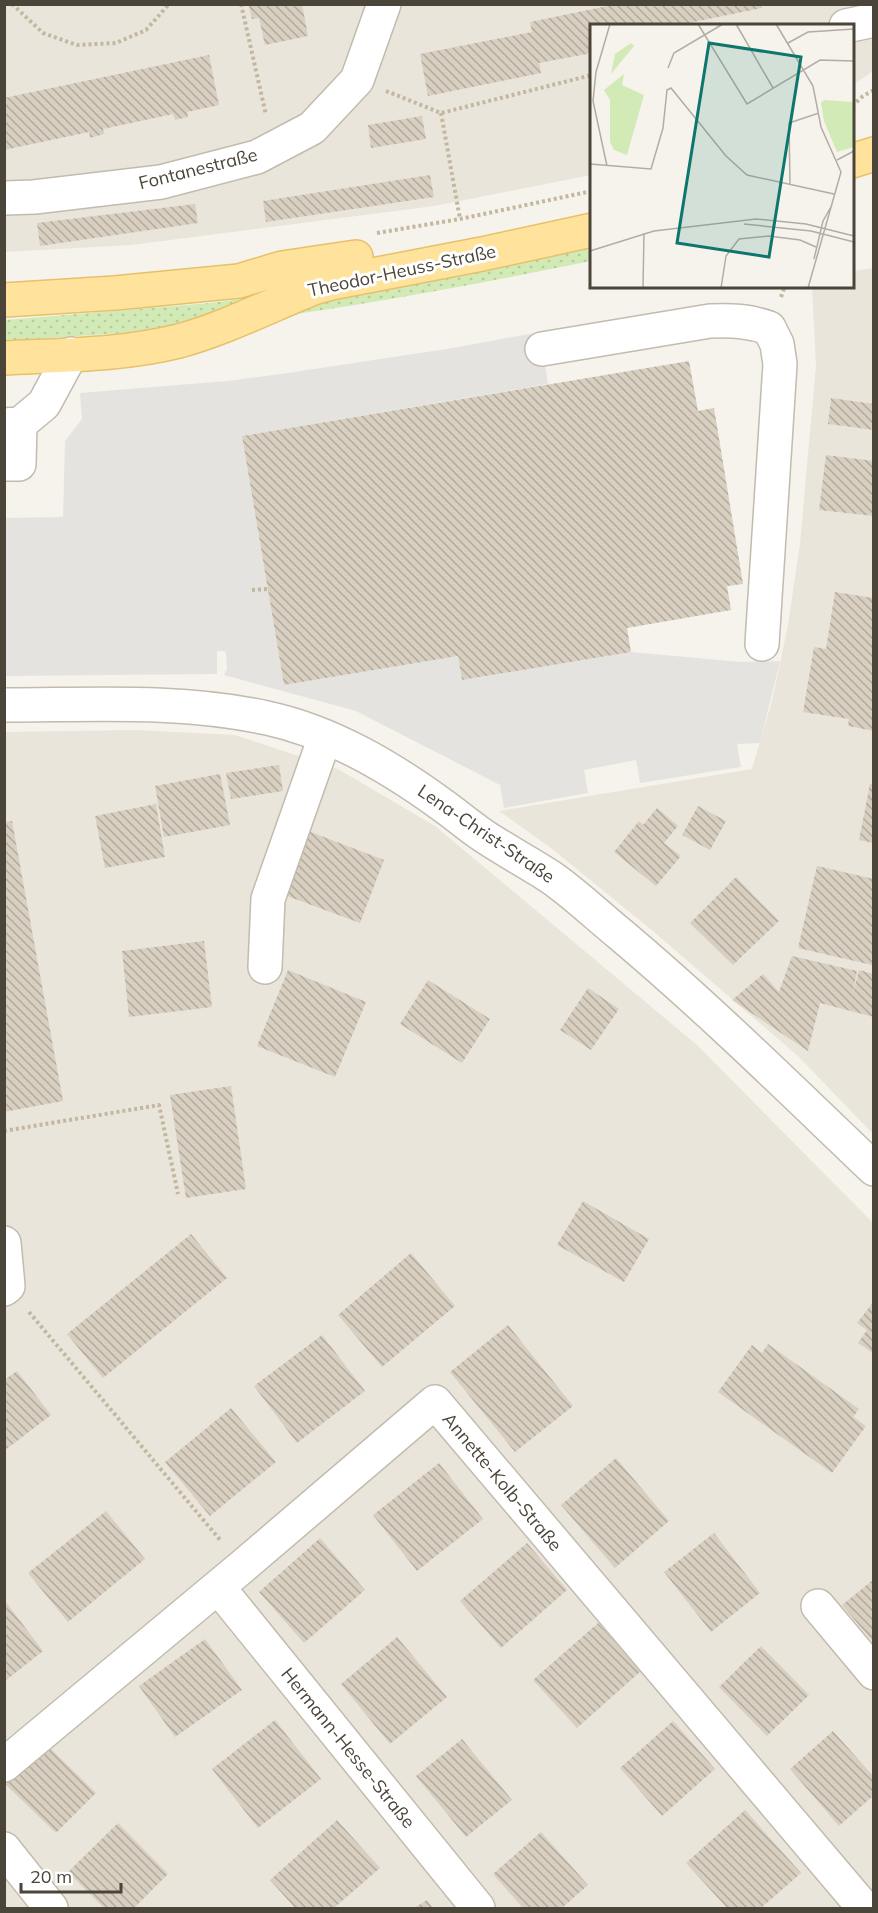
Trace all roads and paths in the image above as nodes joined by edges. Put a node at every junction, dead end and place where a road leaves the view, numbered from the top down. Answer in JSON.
{"nodes":[{"id":1,"x":12,"y":4,"type":"edge"},
{"id":2,"x":169,"y":4,"type":"edge"},
{"id":3,"x":241,"y":4,"type":"edge"},
{"id":4,"x":384,"y":4,"type":"edge"},
{"id":5,"x":873,"y":20,"type":"edge"},
{"id":6,"x":854,"y":24,"type":"edge"},
{"id":7,"x":590,"y":75,"type":"edge"},
{"id":8,"x":357,"y":80,"type":"junction"},
{"id":9,"x":873,"y":90,"type":"edge"},
{"id":10,"x":854,"y":104,"type":"edge"},
{"id":11,"x":441,"y":113,"type":"junction"},
{"id":12,"x":873,"y":135,"type":"edge"},
{"id":13,"x":854,"y":140,"type":"edge"},
{"id":14,"x":273,"y":148,"type":"junction"},
{"id":15,"x":873,"y":154,"type":"edge"},
{"id":16,"x":854,"y":160,"type":"edge"},
{"id":17,"x":4,"y":198,"type":"edge"},
{"id":18,"x":590,"y":211,"type":"edge"},
{"id":19,"x":460,"y":219,"type":"dead end"},
{"id":20,"x":590,"y":230,"type":"edge"},
{"id":21,"x":4,"y":300,"type":"edge"},
{"id":22,"x":542,"y":349,"type":"dead end"},
{"id":23,"x":71,"y":354,"type":"junction"},
{"id":24,"x":4,"y":358,"type":"edge"},
{"id":25,"x":12,"y":424,"type":"edge"},
{"id":26,"x":4,"y":464,"type":"edge"},
{"id":27,"x":268,"y":589,"type":"dead end"},
{"id":28,"x":252,"y":590,"type":"dead end"},
{"id":29,"x":762,"y":644,"type":"dead end"},
{"id":30,"x":4,"y":705,"type":"edge"},
{"id":31,"x":325,"y":737,"type":"junction"},
{"id":32,"x":265,"y":966,"type":"dead end"},
{"id":33,"x":4,"y":1131,"type":"edge"},
{"id":34,"x":873,"y":1168,"type":"edge"},
{"id":35,"x":178,"y":1194,"type":"dead end"},
{"id":36,"x":4,"y":1243,"type":"edge"},
{"id":37,"x":6,"y":1288,"type":"edge"},
{"id":38,"x":243,"y":1566,"type":"junction"},
{"id":39,"x":218,"y":1587,"type":"junction"},
{"id":40,"x":818,"y":1606,"type":"dead end"},
{"id":41,"x":873,"y":1673,"type":"edge"},
{"id":42,"x":4,"y":1765,"type":"edge"},
{"id":43,"x":4,"y":1848,"type":"edge"},
{"id":44,"x":51,"y":1908,"type":"edge"},
{"id":45,"x":478,"y":1908,"type":"edge"},
{"id":46,"x":864,"y":1908,"type":"edge"}],
"edges":[{"from":1,"to":2,"type":"path"},
{"from":3,"to":14,"type":"path"},
{"from":4,"to":8,"type":"street","name":"Fontanestraße"},
{"from":5,"to":6,"type":"street"},
{"from":7,"to":11,"type":"path"},
{"from":8,"to":11,"type":"path"},
{"from":8,"to":14,"type":"street","name":"Fontanestraße"},
{"from":9,"to":10,"type":"path"},
{"from":11,"to":19,"type":"path"},
{"from":12,"to":13,"type":"main road"},
{"from":14,"to":17,"type":"street","name":"Fontanestraße"},
{"from":15,"to":16,"type":"main road"},
{"from":18,"to":21,"type":"main road","name":"Theodor-Heuss-Straße"},
{"from":20,"to":23,"type":"main road","name":"Theodor-Heuss-Straße"},
{"from":22,"to":29,"type":"street"},
{"from":23,"to":24,"type":"main road","name":"Theodor-Heuss-Straße"},
{"from":23,"to":25,"type":"street"},
{"from":25,"to":26,"type":"street"},
{"from":27,"to":28,"type":"path"},
{"from":30,"to":31,"type":"street","name":"Lena-Christ-Straße"},
{"from":31,"to":32,"type":"street"},
{"from":31,"to":34,"type":"street","name":"Lena-Christ-Straße"},
{"from":33,"to":35,"type":"path"},
{"from":36,"to":37,"type":"street"},
{"from":37,"to":38,"type":"path"},
{"from":38,"to":39,"type":"street","name":"Annette-Kolb-Straße"},
{"from":38,"to":46,"type":"street","name":"Annette-Kolb-Straße"},
{"from":39,"to":42,"type":"street","name":"Annette-Kolb-Straße"},
{"from":39,"to":45,"type":"street","name":"Hermann-Hesse-Straße"},
{"from":40,"to":41,"type":"street"},
{"from":43,"to":44,"type":"street"}]}
